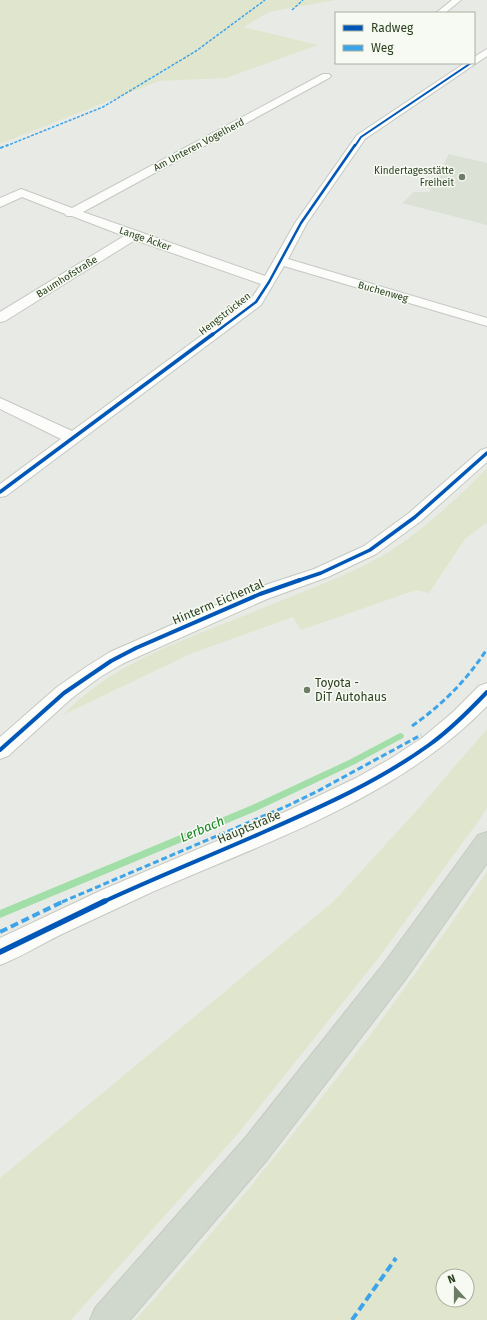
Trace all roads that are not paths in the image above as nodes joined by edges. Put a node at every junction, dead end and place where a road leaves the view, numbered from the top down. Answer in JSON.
{"nodes":[{"id":1,"x":457,"y":0,"type":"edge"},
{"id":2,"x":441,"y":12,"type":"edge"},
{"id":3,"x":475,"y":48,"type":"edge"},
{"id":4,"x":487,"y":51,"type":"edge"},
{"id":5,"x":475,"y":60,"type":"edge"},
{"id":6,"x":470,"y":64,"type":"edge"},
{"id":7,"x":326,"y":76,"type":"dead end"},
{"id":8,"x":0,"y":203,"type":"edge"},
{"id":9,"x":71,"y":213,"type":"junction"},
{"id":10,"x":134,"y":235,"type":"junction"},
{"id":11,"x":280,"y":262,"type":"junction"},
{"id":12,"x":269,"y":282,"type":"junction"},
{"id":13,"x":0,"y":318,"type":"edge"},
{"id":14,"x":487,"y":322,"type":"edge"},
{"id":15,"x":0,"y":403,"type":"edge"},
{"id":16,"x":73,"y":438,"type":"junction"},
{"id":17,"x":487,"y":453,"type":"edge"},
{"id":18,"x":0,"y":492,"type":"edge"},
{"id":19,"x":487,"y":692,"type":"edge"},
{"id":20,"x":0,"y":750,"type":"edge"},
{"id":21,"x":487,"y":843,"type":"edge"},
{"id":22,"x":0,"y":952,"type":"edge"},
{"id":23,"x":107,"y":1320,"type":"edge"}],
"edges":[{"from":1,"to":2,"type":"street"},
{"from":3,"to":4,"type":"street"},
{"from":4,"to":5,"type":"street"},
{"from":6,"to":11,"type":"street","name":"Hengstrücken"},
{"from":7,"to":9,"type":"street","name":"Am Unteren Vogelherd"},
{"from":8,"to":9,"type":"street","name":"Lange Äcker"},
{"from":9,"to":10,"type":"street","name":"Lange Äcker"},
{"from":10,"to":12,"type":"street","name":"Lange Äcker"},
{"from":10,"to":13,"type":"street","name":"Baumhofstraße"},
{"from":11,"to":12,"type":"street","name":"Hengstrücken"},
{"from":11,"to":14,"type":"street","name":"Buchenweg"},
{"from":12,"to":16,"type":"street","name":"Hengstrücken"},
{"from":15,"to":16,"type":"street"},
{"from":16,"to":18,"type":"street","name":"Hengstrücken"},
{"from":17,"to":20,"type":"street","name":"Hinterm Eichental"},
{"from":19,"to":22,"type":"street","name":"Hauptstraße"},
{"from":21,"to":23,"type":"main road"}]}
